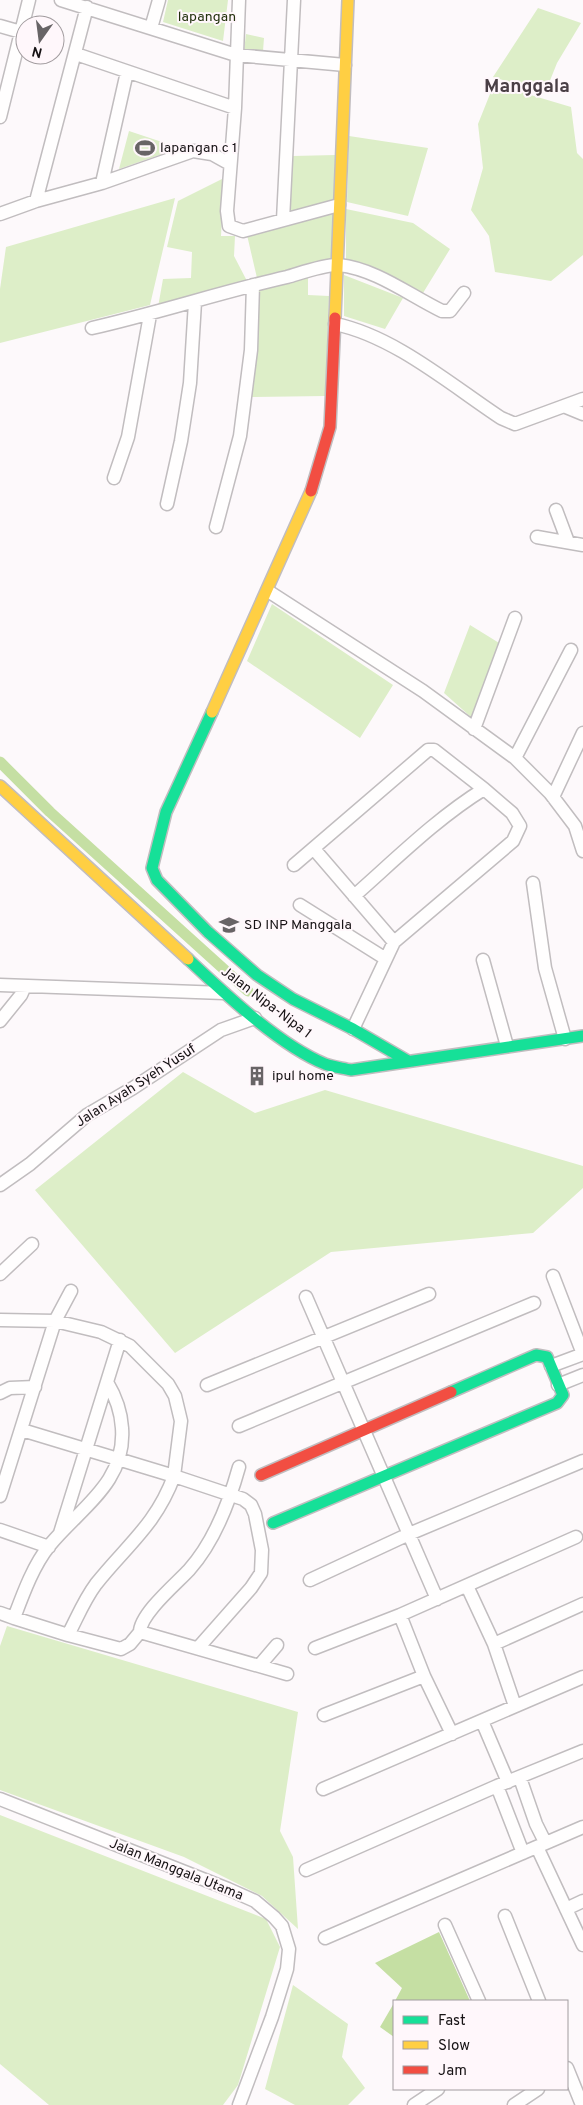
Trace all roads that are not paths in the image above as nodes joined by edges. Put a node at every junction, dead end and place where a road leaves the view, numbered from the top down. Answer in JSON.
{"nodes":[{"id":1,"x":28,"y":0,"type":"edge"},
{"id":2,"x":61,"y":0,"type":"edge"},
{"id":3,"x":159,"y":0,"type":"edge"},
{"id":4,"x":239,"y":0,"type":"edge"},
{"id":5,"x":294,"y":0,"type":"edge"},
{"id":6,"x":348,"y":0,"type":"edge"},
{"id":7,"x":88,"y":7,"type":"junction"},
{"id":8,"x":25,"y":15,"type":"edge"},
{"id":9,"x":0,"y":26,"type":"edge"},
{"id":10,"x":151,"y":28,"type":"junction"},
{"id":11,"x":15,"y":30,"type":"edge"},
{"id":12,"x":76,"y":54,"type":"junction"},
{"id":13,"x":236,"y":55,"type":"junction"},
{"id":14,"x":15,"y":56,"type":"edge"},
{"id":15,"x":291,"y":59,"type":"junction"},
{"id":16,"x":346,"y":65,"type":"junction"},
{"id":17,"x":127,"y":72,"type":"junction"},
{"id":18,"x":235,"y":108,"type":"junction"},
{"id":19,"x":0,"y":117,"type":"edge"},
{"id":20,"x":230,"y":164,"type":"junction"},
{"id":21,"x":102,"y":183,"type":"junction"},
{"id":22,"x":36,"y":201,"type":"junction"},
{"id":23,"x":339,"y":204,"type":"junction"},
{"id":24,"x":0,"y":214,"type":"edge"},
{"id":25,"x":283,"y":220,"type":"junction"},
{"id":26,"x":337,"y":265,"type":"junction"},
{"id":27,"x":253,"y":285,"type":"junction"},
{"id":28,"x":464,"y":293,"type":"dead end"},
{"id":29,"x":195,"y":302,"type":"junction"},
{"id":30,"x":150,"y":315,"type":"junction"},
{"id":31,"x":335,"y":324,"type":"junction"},
{"id":32,"x":92,"y":328,"type":"dead end"},
{"id":33,"x":583,"y":399,"type":"edge"},
{"id":34,"x":566,"y":407,"type":"junction"},
{"id":35,"x":583,"y":414,"type":"edge"},
{"id":36,"x":114,"y":478,"type":"dead end"},
{"id":37,"x":167,"y":504,"type":"dead end"},
{"id":38,"x":556,"y":510,"type":"dead end"},
{"id":39,"x":216,"y":528,"type":"dead end"},
{"id":40,"x":538,"y":537,"type":"dead end"},
{"id":41,"x":568,"y":542,"type":"junction"},
{"id":42,"x":583,"y":545,"type":"edge"},
{"id":43,"x":268,"y":591,"type":"junction"},
{"id":44,"x":515,"y":618,"type":"dead end"},
{"id":45,"x":571,"y":650,"type":"dead end"},
{"id":46,"x":474,"y":729,"type":"junction"},
{"id":47,"x":583,"y":733,"type":"edge"},
{"id":48,"x":515,"y":758,"type":"junction"},
{"id":49,"x":0,"y":786,"type":"edge"},
{"id":50,"x":484,"y":789,"type":"junction"},
{"id":51,"x":553,"y":798,"type":"junction"},
{"id":52,"x":582,"y":844,"type":"edge"},
{"id":53,"x":314,"y":849,"type":"junction"},
{"id":54,"x":294,"y":865,"type":"dead end"},
{"id":55,"x":533,"y":883,"type":"dead end"},
{"id":56,"x":354,"y":896,"type":"junction"},
{"id":57,"x":300,"y":905,"type":"dead end"},
{"id":58,"x":394,"y":942,"type":"junction"},
{"id":59,"x":386,"y":959,"type":"junction"},
{"id":60,"x":483,"y":960,"type":"dead end"},
{"id":61,"x":0,"y":985,"type":"edge"},
{"id":62,"x":25,"y":986,"type":"junction"},
{"id":63,"x":224,"y":993,"type":"junction"},
{"id":64,"x":255,"y":1018,"type":"junction"},
{"id":65,"x":0,"y":1021,"type":"edge"},
{"id":66,"x":353,"y":1029,"type":"junction"},
{"id":67,"x":583,"y":1036,"type":"edge"},
{"id":68,"x":564,"y":1039,"type":"junction"},
{"id":69,"x":508,"y":1046,"type":"junction"},
{"id":70,"x":408,"y":1061,"type":"junction"},
{"id":71,"x":0,"y":1185,"type":"edge"},
{"id":72,"x":32,"y":1244,"type":"dead end"},
{"id":73,"x":0,"y":1274,"type":"edge"},
{"id":74,"x":553,"y":1276,"type":"dead end"},
{"id":75,"x":71,"y":1291,"type":"dead end"},
{"id":76,"x":429,"y":1294,"type":"dead end"},
{"id":77,"x":306,"y":1296,"type":"dead end"},
{"id":78,"x":534,"y":1303,"type":"dead end"},
{"id":79,"x":0,"y":1320,"type":"edge"},
{"id":80,"x":55,"y":1321,"type":"junction"},
{"id":81,"x":324,"y":1338,"type":"junction"},
{"id":82,"x":120,"y":1340,"type":"junction"},
{"id":83,"x":583,"y":1354,"type":"edge"},
{"id":84,"x":551,"y":1366,"type":"junction"},
{"id":85,"x":583,"y":1375,"type":"edge"},
{"id":86,"x":107,"y":1382,"type":"junction"},
{"id":87,"x":343,"y":1383,"type":"junction"},
{"id":88,"x":207,"y":1385,"type":"dead end"},
{"id":89,"x":558,"y":1385,"type":"junction"},
{"id":90,"x":35,"y":1387,"type":"junction"},
{"id":91,"x":0,"y":1393,"type":"edge"},
{"id":92,"x":239,"y":1426,"type":"dead end"},
{"id":93,"x":22,"y":1430,"type":"junction"},
{"id":94,"x":364,"y":1430,"type":"junction"},
{"id":95,"x":86,"y":1450,"type":"junction"},
{"id":96,"x":120,"y":1459,"type":"junction"},
{"id":97,"x":583,"y":1461,"type":"edge"},
{"id":98,"x":4,"y":1463,"type":"edge"},
{"id":99,"x":239,"y":1467,"type":"dead end"},
{"id":100,"x":261,"y":1474,"type":"dead end"},
{"id":101,"x":174,"y":1476,"type":"junction"},
{"id":102,"x":384,"y":1476,"type":"junction"},
{"id":103,"x":231,"y":1495,"type":"junction"},
{"id":104,"x":0,"y":1496,"type":"edge"},
{"id":105,"x":273,"y":1523,"type":"dead end"},
{"id":106,"x":0,"y":1530,"type":"edge"},
{"id":107,"x":59,"y":1534,"type":"junction"},
{"id":108,"x":409,"y":1534,"type":"junction"},
{"id":109,"x":576,"y":1537,"type":"dead end"},
{"id":110,"x":49,"y":1547,"type":"junction"},
{"id":111,"x":310,"y":1580,"type":"dead end"},
{"id":112,"x":467,"y":1586,"type":"junction"},
{"id":113,"x":437,"y":1599,"type":"junction"},
{"id":114,"x":583,"y":1604,"type":"edge"},
{"id":115,"x":0,"y":1614,"type":"edge"},
{"id":116,"x":400,"y":1615,"type":"junction"},
{"id":117,"x":14,"y":1618,"type":"junction"},
{"id":118,"x":140,"y":1632,"type":"junction"},
{"id":119,"x":68,"y":1635,"type":"junction"},
{"id":120,"x":494,"y":1644,"type":"junction"},
{"id":121,"x":277,"y":1645,"type":"dead end"},
{"id":122,"x":198,"y":1648,"type":"junction"},
{"id":123,"x":315,"y":1648,"type":"dead end"},
{"id":124,"x":259,"y":1666,"type":"junction"},
{"id":125,"x":287,"y":1674,"type":"dead end"},
{"id":126,"x":424,"y":1676,"type":"junction"},
{"id":127,"x":583,"y":1677,"type":"edge"},
{"id":128,"x":514,"y":1706,"type":"junction"},
{"id":129,"x":324,"y":1715,"type":"dead end"},
{"id":130,"x":482,"y":1721,"type":"junction"},
{"id":131,"x":452,"y":1734,"type":"junction"},
{"id":132,"x":583,"y":1751,"type":"edge"},
{"id":133,"x":508,"y":1782,"type":"junction"},
{"id":134,"x":323,"y":1790,"type":"dead end"},
{"id":135,"x":0,"y":1799,"type":"edge"},
{"id":136,"x":583,"y":1827,"type":"edge"},
{"id":137,"x":541,"y":1845,"type":"junction"},
{"id":138,"x":524,"y":1853,"type":"junction"},
{"id":139,"x":306,"y":1870,"type":"dead end"},
{"id":140,"x":583,"y":1902,"type":"edge"},
{"id":141,"x":566,"y":1909,"type":"junction"},
{"id":142,"x":505,"y":1916,"type":"dead end"},
{"id":143,"x":446,"y":1925,"type":"dead end"},
{"id":144,"x":325,"y":1938,"type":"dead end"},
{"id":145,"x":583,"y":1945,"type":"edge"},
{"id":146,"x":479,"y":2000,"type":"edge"},
{"id":147,"x":539,"y":2000,"type":"edge"},
{"id":148,"x":568,"y":2071,"type":"edge"},
{"id":149,"x":436,"y":2090,"type":"edge"},
{"id":150,"x":536,"y":2090,"type":"edge"},
{"id":151,"x":239,"y":2105,"type":"edge"},
{"id":152,"x":414,"y":2105,"type":"edge"},
{"id":153,"x":514,"y":2105,"type":"edge"},
{"id":154,"x":582,"y":2105,"type":"edge"}],
"edges":[{"from":1,"to":8,"type":"street"},
{"from":2,"to":7,"type":"street"},
{"from":3,"to":10,"type":"street"},
{"from":4,"to":13,"type":"street"},
{"from":5,"to":15,"type":"street"},
{"from":6,"to":16,"type":"street"},
{"from":7,"to":10,"type":"street"},
{"from":7,"to":12,"type":"street"},
{"from":9,"to":11,"type":"street"},
{"from":10,"to":13,"type":"street"},
{"from":12,"to":17,"type":"street"},
{"from":12,"to":22,"type":"street"},
{"from":13,"to":15,"type":"street"},
{"from":13,"to":18,"type":"street"},
{"from":14,"to":19,"type":"street"},
{"from":15,"to":16,"type":"street"},
{"from":15,"to":25,"type":"street"},
{"from":16,"to":23,"type":"street"},
{"from":17,"to":18,"type":"street"},
{"from":17,"to":21,"type":"street"},
{"from":18,"to":20,"type":"street"},
{"from":20,"to":21,"type":"street"},
{"from":20,"to":25,"type":"street"},
{"from":21,"to":22,"type":"street"},
{"from":22,"to":24,"type":"street"},
{"from":23,"to":25,"type":"street"},
{"from":23,"to":26,"type":"street"},
{"from":26,"to":27,"type":"street"},
{"from":26,"to":28,"type":"street"},
{"from":26,"to":31,"type":"street"},
{"from":27,"to":29,"type":"street"},
{"from":27,"to":39,"type":"street"},
{"from":29,"to":30,"type":"street"},
{"from":29,"to":37,"type":"street"},
{"from":30,"to":32,"type":"street"},
{"from":30,"to":36,"type":"street"},
{"from":31,"to":34,"type":"street"},
{"from":31,"to":43,"type":"street"},
{"from":33,"to":34,"type":"street"},
{"from":34,"to":35,"type":"street"},
{"from":38,"to":41,"type":"street"},
{"from":40,"to":41,"type":"street"},
{"from":41,"to":42,"type":"street"},
{"from":43,"to":46,"type":"street"},
{"from":43,"to":66,"type":"street"},
{"from":44,"to":46,"type":"street"},
{"from":45,"to":48,"type":"street"},
{"from":46,"to":48,"type":"street"},
{"from":47,"to":51,"type":"street"},
{"from":48,"to":51,"type":"street"},
{"from":49,"to":63,"type":"street","name":"Jalan Nipa-Nipa 1"},
{"from":50,"to":53,"type":"street"},
{"from":50,"to":56,"type":"street"},
{"from":50,"to":58,"type":"street"},
{"from":51,"to":52,"type":"street"},
{"from":53,"to":54,"type":"street"},
{"from":53,"to":56,"type":"street"},
{"from":55,"to":68,"type":"street"},
{"from":56,"to":58,"type":"street"},
{"from":57,"to":59,"type":"street"},
{"from":58,"to":59,"type":"street"},
{"from":59,"to":66,"type":"street"},
{"from":60,"to":69,"type":"street"},
{"from":61,"to":62,"type":"street"},
{"from":62,"to":63,"type":"street"},
{"from":62,"to":65,"type":"street"},
{"from":63,"to":64,"type":"street","name":"Jalan Nipa-Nipa 1"},
{"from":64,"to":70,"type":"street","name":"Jalan Nipa-Nipa 1"},
{"from":64,"to":71,"type":"street","name":"Jalan Ayah Syeh Yusuf"},
{"from":66,"to":70,"type":"street"},
{"from":67,"to":68,"type":"street","name":"Jalan Nipa-Nipa 1"},
{"from":68,"to":69,"type":"street","name":"Jalan Nipa-Nipa 1"},
{"from":69,"to":70,"type":"street","name":"Jalan Nipa-Nipa 1"},
{"from":72,"to":73,"type":"street"},
{"from":74,"to":83,"type":"street"},
{"from":75,"to":80,"type":"street"},
{"from":76,"to":81,"type":"street"},
{"from":77,"to":81,"type":"street"},
{"from":78,"to":87,"type":"street"},
{"from":79,"to":80,"type":"street"},
{"from":80,"to":82,"type":"street"},
{"from":80,"to":90,"type":"street"},
{"from":81,"to":87,"type":"street"},
{"from":81,"to":88,"type":"street"},
{"from":82,"to":86,"type":"street"},
{"from":82,"to":101,"type":"street"},
{"from":83,"to":84,"type":"street"},
{"from":84,"to":89,"type":"street"},
{"from":84,"to":94,"type":"street"},
{"from":85,"to":89,"type":"street"},
{"from":86,"to":95,"type":"street"},
{"from":86,"to":96,"type":"street"},
{"from":87,"to":92,"type":"street"},
{"from":87,"to":94,"type":"street"},
{"from":89,"to":102,"type":"street"},
{"from":90,"to":91,"type":"street"},
{"from":90,"to":93,"type":"street"},
{"from":93,"to":95,"type":"street"},
{"from":93,"to":98,"type":"street"},
{"from":94,"to":100,"type":"street"},
{"from":94,"to":102,"type":"street"},
{"from":95,"to":96,"type":"street"},
{"from":95,"to":107,"type":"street"},
{"from":96,"to":101,"type":"street"},
{"from":96,"to":107,"type":"street"},
{"from":97,"to":108,"type":"street"},
{"from":98,"to":104,"type":"street"},
{"from":99,"to":103,"type":"street"},
{"from":101,"to":103,"type":"street"},
{"from":101,"to":119,"type":"street"},
{"from":102,"to":105,"type":"street"},
{"from":102,"to":108,"type":"street"},
{"from":103,"to":118,"type":"street"},
{"from":103,"to":122,"type":"street"},
{"from":106,"to":110,"type":"street"},
{"from":107,"to":110,"type":"street"},
{"from":108,"to":111,"type":"street"},
{"from":108,"to":113,"type":"street"},
{"from":109,"to":112,"type":"street"},
{"from":110,"to":117,"type":"street"},
{"from":112,"to":113,"type":"street"},
{"from":112,"to":120,"type":"street"},
{"from":113,"to":116,"type":"street"},
{"from":114,"to":120,"type":"street"},
{"from":115,"to":117,"type":"street"},
{"from":116,"to":123,"type":"street"},
{"from":116,"to":126,"type":"street"},
{"from":117,"to":119,"type":"street"},
{"from":118,"to":119,"type":"street"},
{"from":118,"to":122,"type":"street"},
{"from":120,"to":128,"type":"street"},
{"from":121,"to":124,"type":"street"},
{"from":122,"to":124,"type":"street"},
{"from":124,"to":125,"type":"street"},
{"from":126,"to":129,"type":"street"},
{"from":126,"to":131,"type":"street"},
{"from":127,"to":128,"type":"street"},
{"from":128,"to":130,"type":"street"},
{"from":130,"to":131,"type":"street"},
{"from":130,"to":133,"type":"street"},
{"from":131,"to":134,"type":"street"},
{"from":132,"to":133,"type":"street"},
{"from":133,"to":137,"type":"street"},
{"from":133,"to":138,"type":"street"},
{"from":133,"to":139,"type":"street"},
{"from":135,"to":151,"type":"street","name":"Jalan Manggala Utama"},
{"from":136,"to":137,"type":"street"},
{"from":137,"to":138,"type":"street"},
{"from":137,"to":141,"type":"street"},
{"from":138,"to":144,"type":"street"},
{"from":140,"to":141,"type":"street"},
{"from":141,"to":145,"type":"street"},
{"from":142,"to":147,"type":"street"},
{"from":143,"to":146,"type":"street"},
{"from":148,"to":154,"type":"street"},
{"from":149,"to":152,"type":"street"},
{"from":150,"to":153,"type":"street"}]}
